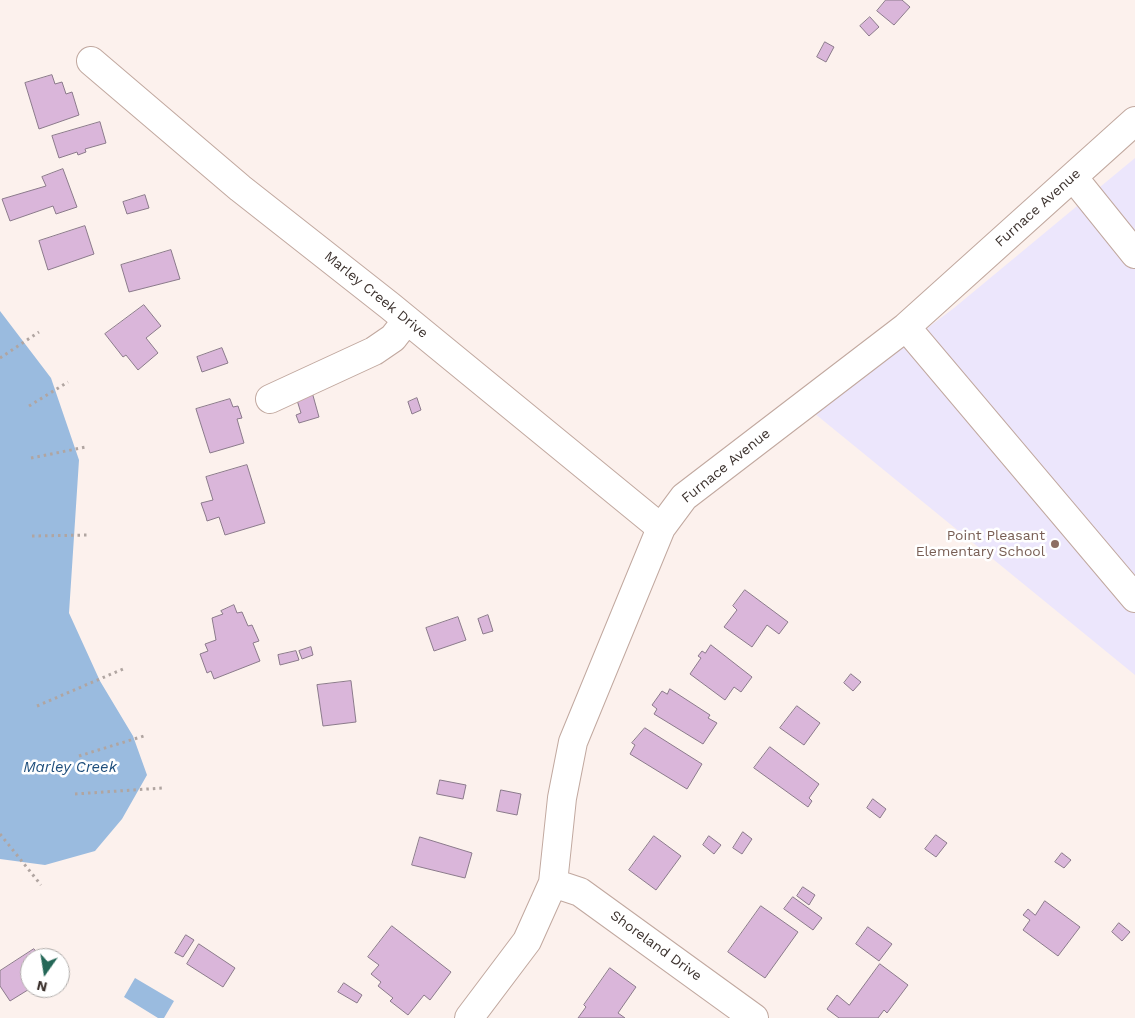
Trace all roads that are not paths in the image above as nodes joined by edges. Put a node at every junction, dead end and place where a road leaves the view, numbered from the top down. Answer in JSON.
{"nodes":[{"id":1,"x":91,"y":61,"type":"dead end"},
{"id":2,"x":1135,"y":121,"type":"edge"},
{"id":3,"x":1073,"y":177,"type":"junction"},
{"id":4,"x":1135,"y":254,"type":"edge"},
{"id":5,"x":407,"y":320,"type":"junction"},
{"id":6,"x":906,"y":327,"type":"junction"},
{"id":7,"x":270,"y":399,"type":"dead end"},
{"id":8,"x":661,"y":528,"type":"junction"},
{"id":9,"x":1133,"y":593,"type":"edge"},
{"id":10,"x":553,"y":883,"type":"junction"},
{"id":11,"x":469,"y":1018,"type":"edge"},
{"id":12,"x":754,"y":1018,"type":"edge"}],
"edges":[{"from":1,"to":5,"type":"street","name":"Marley Creek Drive"},
{"from":2,"to":3,"type":"street","name":"Furnace Avenue"},
{"from":3,"to":4,"type":"street"},
{"from":3,"to":6,"type":"street","name":"Furnace Avenue"},
{"from":5,"to":7,"type":"street"},
{"from":5,"to":8,"type":"street","name":"Marley Creek Drive"},
{"from":6,"to":8,"type":"street","name":"Furnace Avenue"},
{"from":6,"to":9,"type":"street"},
{"from":8,"to":10,"type":"street","name":"Furnace Avenue"},
{"from":10,"to":11,"type":"street","name":"Furnace Avenue"},
{"from":10,"to":12,"type":"street","name":"Shoreland Drive"}]}
